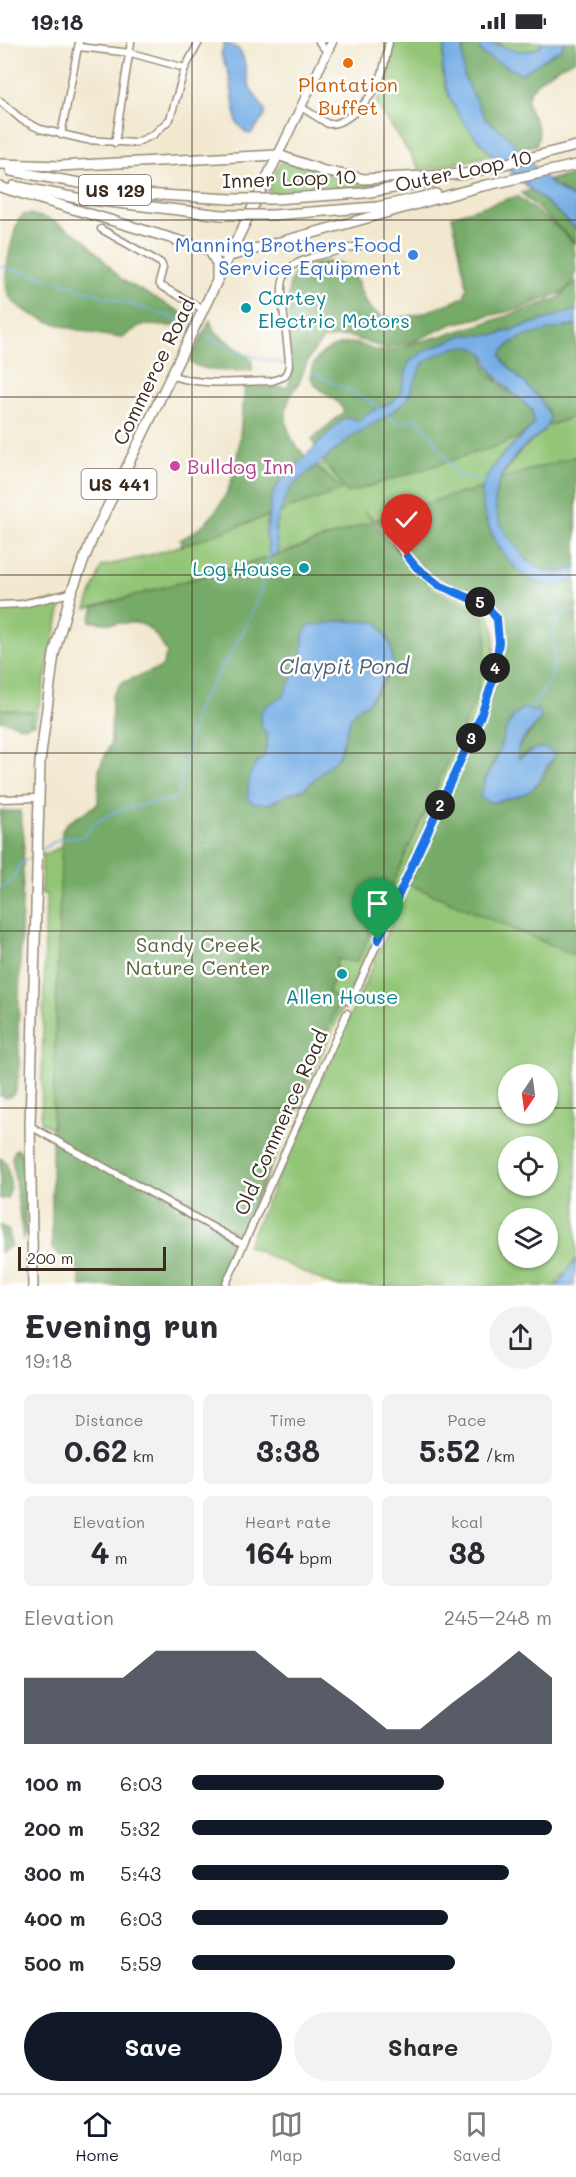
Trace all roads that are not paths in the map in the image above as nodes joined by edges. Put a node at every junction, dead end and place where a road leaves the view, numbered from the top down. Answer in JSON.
{"nodes":[{"id":1,"x":130,"y":42,"type":"edge"},
{"id":2,"x":199,"y":42,"type":"edge"},
{"id":3,"x":319,"y":42,"type":"edge"},
{"id":4,"x":332,"y":42,"type":"edge"},
{"id":5,"x":389,"y":42,"type":"edge"},
{"id":6,"x":79,"y":44,"type":"edge"},
{"id":7,"x":327,"y":52,"type":"junction"},
{"id":8,"x":130,"y":53,"type":"junction"},
{"id":9,"x":185,"y":68,"type":"junction"},
{"id":10,"x":0,"y":101,"type":"edge"},
{"id":11,"x":301,"y":107,"type":"junction"},
{"id":12,"x":61,"y":135,"type":"junction"},
{"id":13,"x":115,"y":143,"type":"junction"},
{"id":14,"x":576,"y":146,"type":"edge"},
{"id":15,"x":278,"y":155,"type":"junction"},
{"id":16,"x":575,"y":165,"type":"edge"},
{"id":17,"x":0,"y":166,"type":"edge"},
{"id":18,"x":465,"y":174,"type":"junction"},
{"id":19,"x":0,"y":185,"type":"edge"},
{"id":20,"x":486,"y":185,"type":"junction"},
{"id":21,"x":101,"y":229,"type":"dead end"},
{"id":22,"x":359,"y":246,"type":"dead end"},
{"id":23,"x":209,"y":249,"type":"junction"},
{"id":24,"x":230,"y":256,"type":"junction"},
{"id":25,"x":217,"y":282,"type":"junction"},
{"id":26,"x":203,"y":309,"type":"junction"},
{"id":27,"x":171,"y":375,"type":"junction"},
{"id":28,"x":396,"y":544,"type":"dead end"},
{"id":29,"x":71,"y":593,"type":"junction"},
{"id":30,"x":0,"y":605,"type":"edge"},
{"id":31,"x":39,"y":798,"type":"junction"},
{"id":32,"x":0,"y":799,"type":"edge"},
{"id":33,"x":348,"y":1001,"type":"dead end"},
{"id":34,"x":347,"y":1013,"type":"dead end"},
{"id":35,"x":30,"y":1126,"type":"junction"},
{"id":36,"x":243,"y":1244,"type":"junction"},
{"id":37,"x":33,"y":1286,"type":"edge"},
{"id":38,"x":225,"y":1286,"type":"edge"}],
"edges":[{"from":1,"to":8,"type":"street"},
{"from":2,"to":9,"type":"street"},
{"from":3,"to":7,"type":"street"},
{"from":4,"to":7,"type":"main road"},
{"from":5,"to":11,"type":"street"},
{"from":6,"to":8,"type":"street"},
{"from":6,"to":12,"type":"street"},
{"from":7,"to":11,"type":"main road"},
{"from":8,"to":9,"type":"street"},
{"from":8,"to":13,"type":"street"},
{"from":9,"to":13,"type":"street"},
{"from":10,"to":12,"type":"street"},
{"from":11,"to":15,"type":"main road"},
{"from":12,"to":13,"type":"street"},
{"from":14,"to":18,"type":"highway","name":"Inner Loop 10","number":"US 129"},
{"from":15,"to":17,"type":"highway"},
{"from":15,"to":18,"type":"highway"},
{"from":15,"to":24,"type":"highway","name":"Commerce Road","number":"US 441"},
{"from":16,"to":20,"type":"highway","name":"Outer Loop 10","number":"US 129"},
{"from":17,"to":18,"type":"highway","name":"Inner Loop 10","number":"US 129","bridge":true},
{"from":19,"to":20,"type":"highway","name":"Outer Loop 10","number":"US 129","bridge":true},
{"from":19,"to":23,"type":"highway"},
{"from":20,"to":24,"type":"highway"},
{"from":21,"to":26,"type":"street"},
{"from":22,"to":27,"type":"street"},
{"from":23,"to":24,"type":"highway"},
{"from":23,"to":25,"type":"highway"},
{"from":24,"to":25,"type":"highway","name":"Commerce Road","number":"US 441"},
{"from":25,"to":26,"type":"highway","name":"Commerce Road","number":"US 441"},
{"from":26,"to":27,"type":"highway","name":"Commerce Road","number":"US 441"},
{"from":27,"to":29,"type":"highway","name":"Commerce Road","number":"US 441"},
{"from":28,"to":33,"type":"street"},
{"from":29,"to":30,"type":"street"},
{"from":29,"to":31,"type":"highway","name":"Commerce Road","number":"US 441"},
{"from":31,"to":32,"type":"street"},
{"from":31,"to":35,"type":"highway","name":"Commerce Road","number":"US 441"},
{"from":34,"to":36,"type":"street","name":"Old Commerce Road"},
{"from":35,"to":36,"type":"street","name":"Old Commerce Road"},
{"from":35,"to":37,"type":"highway","name":"Commerce Road","number":"US 441"},
{"from":36,"to":38,"type":"street","name":"Old Commerce Road"}]}
